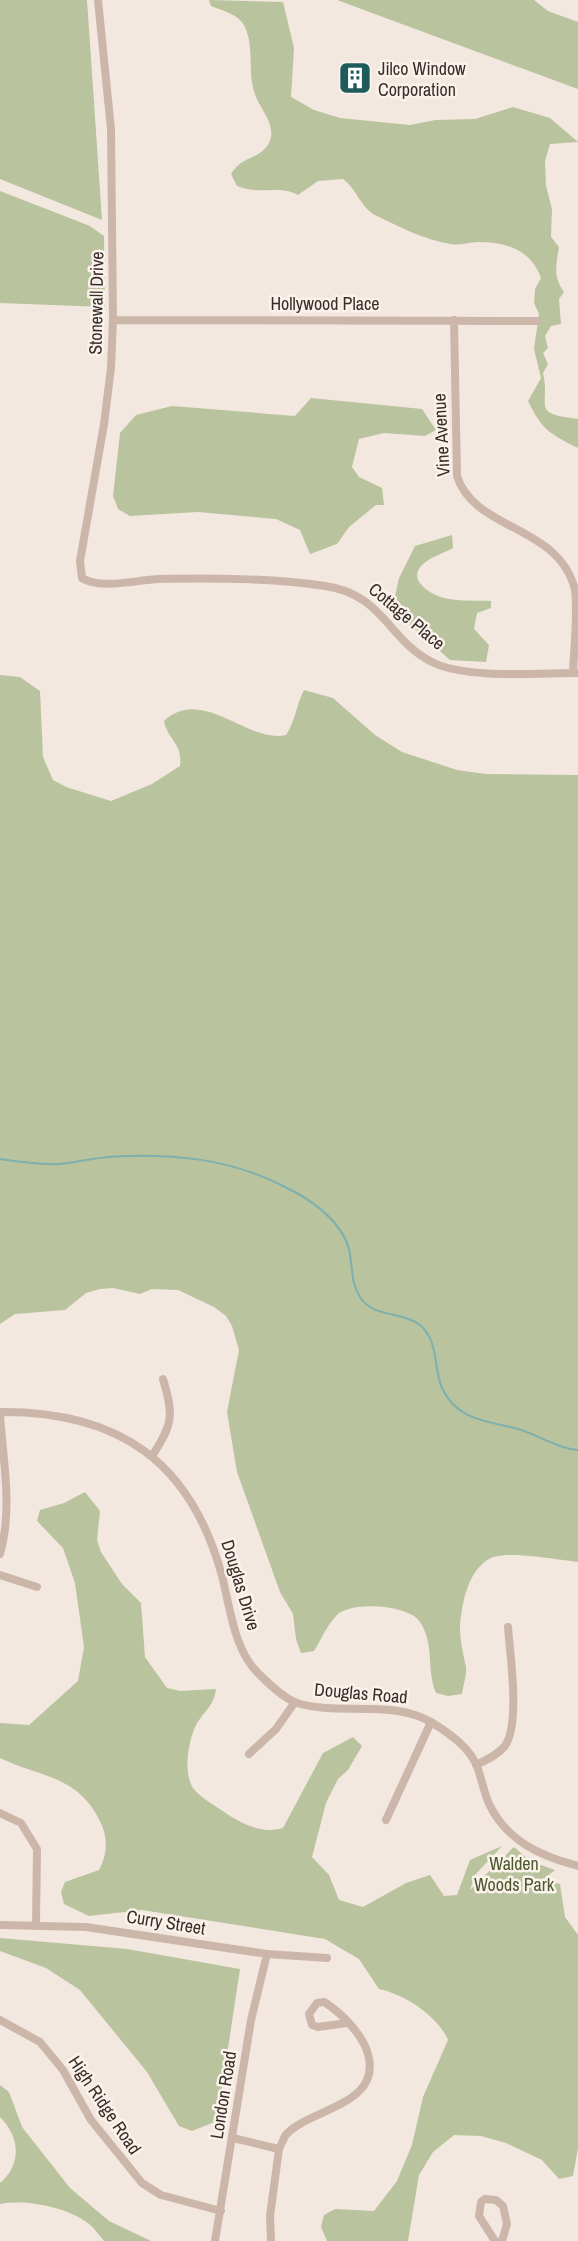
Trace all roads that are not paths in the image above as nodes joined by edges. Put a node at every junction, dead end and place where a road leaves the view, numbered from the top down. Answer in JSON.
{"nodes":[{"id":1,"x":98,"y":0,"type":"edge"},
{"id":2,"x":113,"y":320,"type":"junction"},
{"id":3,"x":454,"y":320,"type":"junction"},
{"id":4,"x":537,"y":321,"type":"dead end"},
{"id":5,"x":106,"y":582,"type":"joint"},
{"id":6,"x":575,"y":673,"type":"edge"},
{"id":7,"x":163,"y":1378,"type":"dead end"},
{"id":8,"x":0,"y":1413,"type":"edge"},
{"id":9,"x":152,"y":1456,"type":"junction"},
{"id":10,"x":0,"y":1554,"type":"edge"},
{"id":11,"x":0,"y":1575,"type":"edge"},
{"id":12,"x":37,"y":1587,"type":"dead end"},
{"id":13,"x":508,"y":1627,"type":"dead end"},
{"id":14,"x":295,"y":1702,"type":"junction"},
{"id":15,"x":431,"y":1722,"type":"junction"},
{"id":16,"x":249,"y":1754,"type":"dead end"},
{"id":17,"x":476,"y":1765,"type":"junction"},
{"id":18,"x":0,"y":1812,"type":"edge"},
{"id":19,"x":386,"y":1820,"type":"dead end"},
{"id":20,"x":578,"y":1866,"type":"edge"},
{"id":21,"x":36,"y":1925,"type":"junction"},
{"id":22,"x":0,"y":1926,"type":"edge"},
{"id":23,"x":267,"y":1954,"type":"junction"},
{"id":24,"x":327,"y":1958,"type":"dead end"},
{"id":25,"x":0,"y":2020,"type":"edge"},
{"id":26,"x":347,"y":2023,"type":"dead end"},
{"id":27,"x":233,"y":2138,"type":"junction"},
{"id":28,"x":279,"y":2149,"type":"junction"},
{"id":29,"x":221,"y":2211,"type":"junction"},
{"id":30,"x":215,"y":2241,"type":"edge"},
{"id":31,"x":271,"y":2241,"type":"edge"},
{"id":32,"x":495,"y":2241,"type":"edge"},
{"id":33,"x":502,"y":2241,"type":"edge"}],
"edges":[{"from":1,"to":2,"type":"street","name":"Stonewall Drive"},
{"from":2,"to":3,"type":"street","name":"Hollywood Place"},
{"from":2,"to":5,"type":"street","name":"Stonewall Drive"},
{"from":3,"to":4,"type":"street","name":"Hollywood Place"},
{"from":3,"to":6,"type":"street","name":"Vine Avenue"},
{"from":5,"to":6,"type":"street","name":"Cottage Place"},
{"from":7,"to":9,"type":"street"},
{"from":8,"to":9,"type":"street","name":"Douglas Drive"},
{"from":8,"to":10,"type":"street"},
{"from":9,"to":14,"type":"street","name":"Douglas Drive"},
{"from":11,"to":12,"type":"street"},
{"from":13,"to":17,"type":"street"},
{"from":14,"to":15,"type":"street","name":"Douglas Road"},
{"from":14,"to":16,"type":"street"},
{"from":15,"to":17,"type":"street","name":"Douglas Road"},
{"from":15,"to":19,"type":"street"},
{"from":17,"to":20,"type":"street"},
{"from":18,"to":21,"type":"street"},
{"from":21,"to":22,"type":"street","name":"Curry Street"},
{"from":21,"to":23,"type":"street","name":"Curry Street"},
{"from":23,"to":24,"type":"street","name":"Curry Street"},
{"from":23,"to":27,"type":"street","name":"London Road"},
{"from":25,"to":29,"type":"street","name":"High Ridge Road"},
{"from":26,"to":28,"type":"street"},
{"from":27,"to":28,"type":"street"},
{"from":27,"to":29,"type":"street","name":"London Road"},
{"from":28,"to":31,"type":"street"},
{"from":29,"to":30,"type":"street","name":"London Road"},
{"from":32,"to":33,"type":"street"}]}
